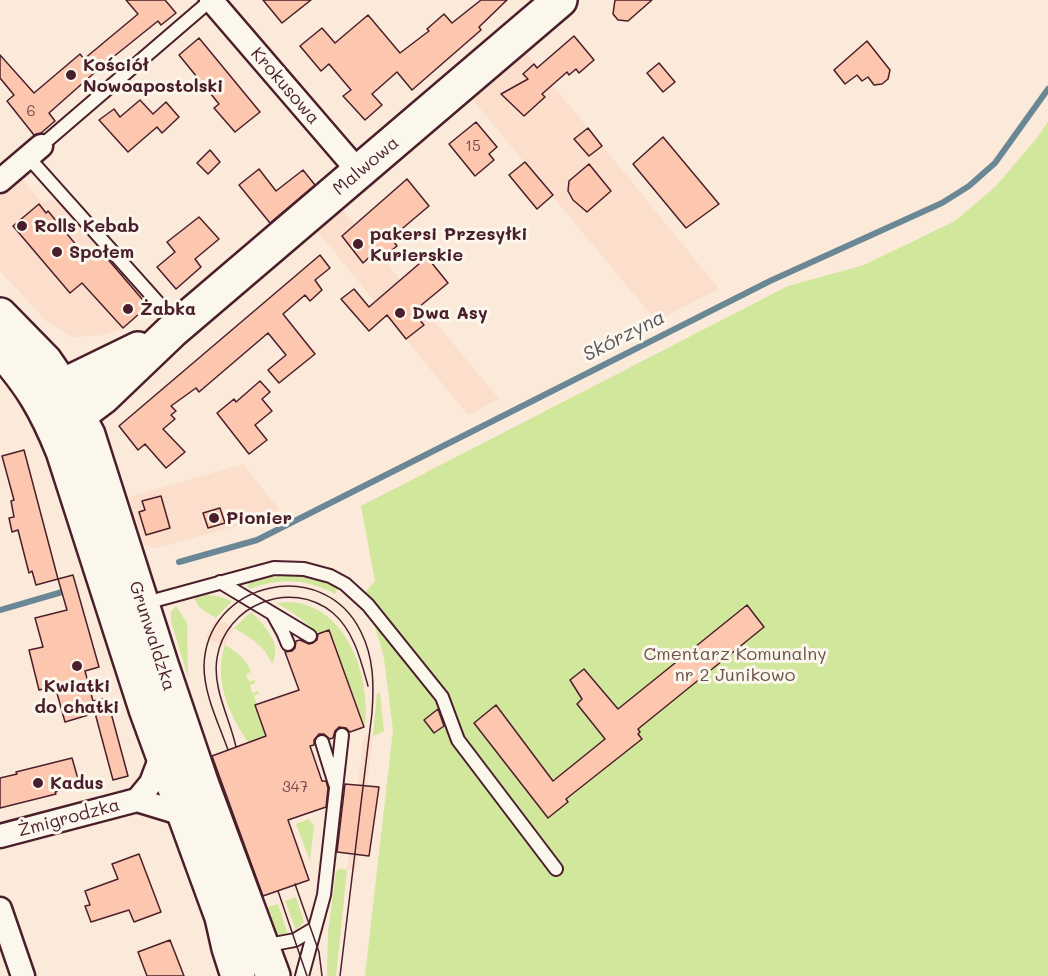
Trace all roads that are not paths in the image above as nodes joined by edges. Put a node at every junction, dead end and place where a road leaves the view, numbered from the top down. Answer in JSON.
{"nodes":[{"id":1,"x":211,"y":0,"type":"edge"},
{"id":2,"x":560,"y":0,"type":"edge"},
{"id":3,"x":34,"y":151,"type":"junction"},
{"id":4,"x":359,"y":172,"type":"junction"},
{"id":5,"x":0,"y":181,"type":"edge"},
{"id":6,"x":0,"y":315,"type":"edge"},
{"id":7,"x":175,"y":329,"type":"junction"},
{"id":8,"x":0,"y":349,"type":"edge"},
{"id":9,"x":62,"y":386,"type":"junction"},
{"id":10,"x":64,"y":416,"type":"junction"},
{"id":11,"x":220,"y":582,"type":"junction"},
{"id":12,"x":128,"y":607,"type":"junction"},
{"id":13,"x":272,"y":613,"type":"junction"},
{"id":14,"x":310,"y":636,"type":"dead end"},
{"id":15,"x":288,"y":644,"type":"dead end"},
{"id":16,"x":342,"y":735,"type":"dead end"},
{"id":17,"x":322,"y":742,"type":"dead end"},
{"id":18,"x":162,"y":754,"type":"junction"},
{"id":19,"x":336,"y":788,"type":"junction"},
{"id":20,"x":137,"y":800,"type":"junction"},
{"id":21,"x":183,"y":814,"type":"junction"},
{"id":22,"x":0,"y":836,"type":"edge"},
{"id":23,"x":556,"y":869,"type":"dead end"},
{"id":24,"x":0,"y":909,"type":"edge"},
{"id":25,"x":315,"y":928,"type":"junction"},
{"id":26,"x":249,"y":944,"type":"edge"},
{"id":27,"x":23,"y":976,"type":"edge"},
{"id":28,"x":238,"y":976,"type":"edge"},
{"id":29,"x":302,"y":976,"type":"edge"}],
"edges":[{"from":1,"to":3,"type":"lane"},
{"from":1,"to":4,"type":"street","name":"Krokusowa"},
{"from":2,"to":4,"type":"street","name":"Malwowa"},
{"from":3,"to":5,"type":"street"},
{"from":3,"to":7,"type":"lane"},
{"from":4,"to":7,"type":"street","name":"Malwowa"},
{"from":6,"to":9,"type":"street"},
{"from":7,"to":9,"type":"street","name":"Malwowa"},
{"from":7,"to":10,"type":"street","name":"Malwowa"},
{"from":8,"to":10,"type":"street","name":"Grunwaldzka"},
{"from":9,"to":10,"type":"street"},
{"from":10,"to":12,"type":"street","name":"Grunwaldzka"},
{"from":11,"to":12,"type":"lane"},
{"from":11,"to":13,"type":"lane"},
{"from":11,"to":23,"type":"lane"},
{"from":12,"to":18,"type":"street","name":"Grunwaldzka"},
{"from":12,"to":26,"type":"street","name":"Grunwaldzka"},
{"from":13,"to":14,"type":"lane"},
{"from":13,"to":15,"type":"lane"},
{"from":16,"to":19,"type":"lane"},
{"from":17,"to":19,"type":"lane"},
{"from":18,"to":20,"type":"street","name":"Żmigrodzka"},
{"from":18,"to":21,"type":"street","name":"Grunwaldzka"},
{"from":19,"to":25,"type":"lane"},
{"from":20,"to":21,"type":"street","name":"Żmigrodzka"},
{"from":20,"to":22,"type":"street","name":"Żmigrodzka"},
{"from":21,"to":26,"type":"street","name":"Grunwaldzka"},
{"from":24,"to":27,"type":"street"},
{"from":25,"to":26,"type":"lane"},
{"from":25,"to":29,"type":"lane"},
{"from":26,"to":28,"type":"street","name":"Grunwaldzka"}]}
